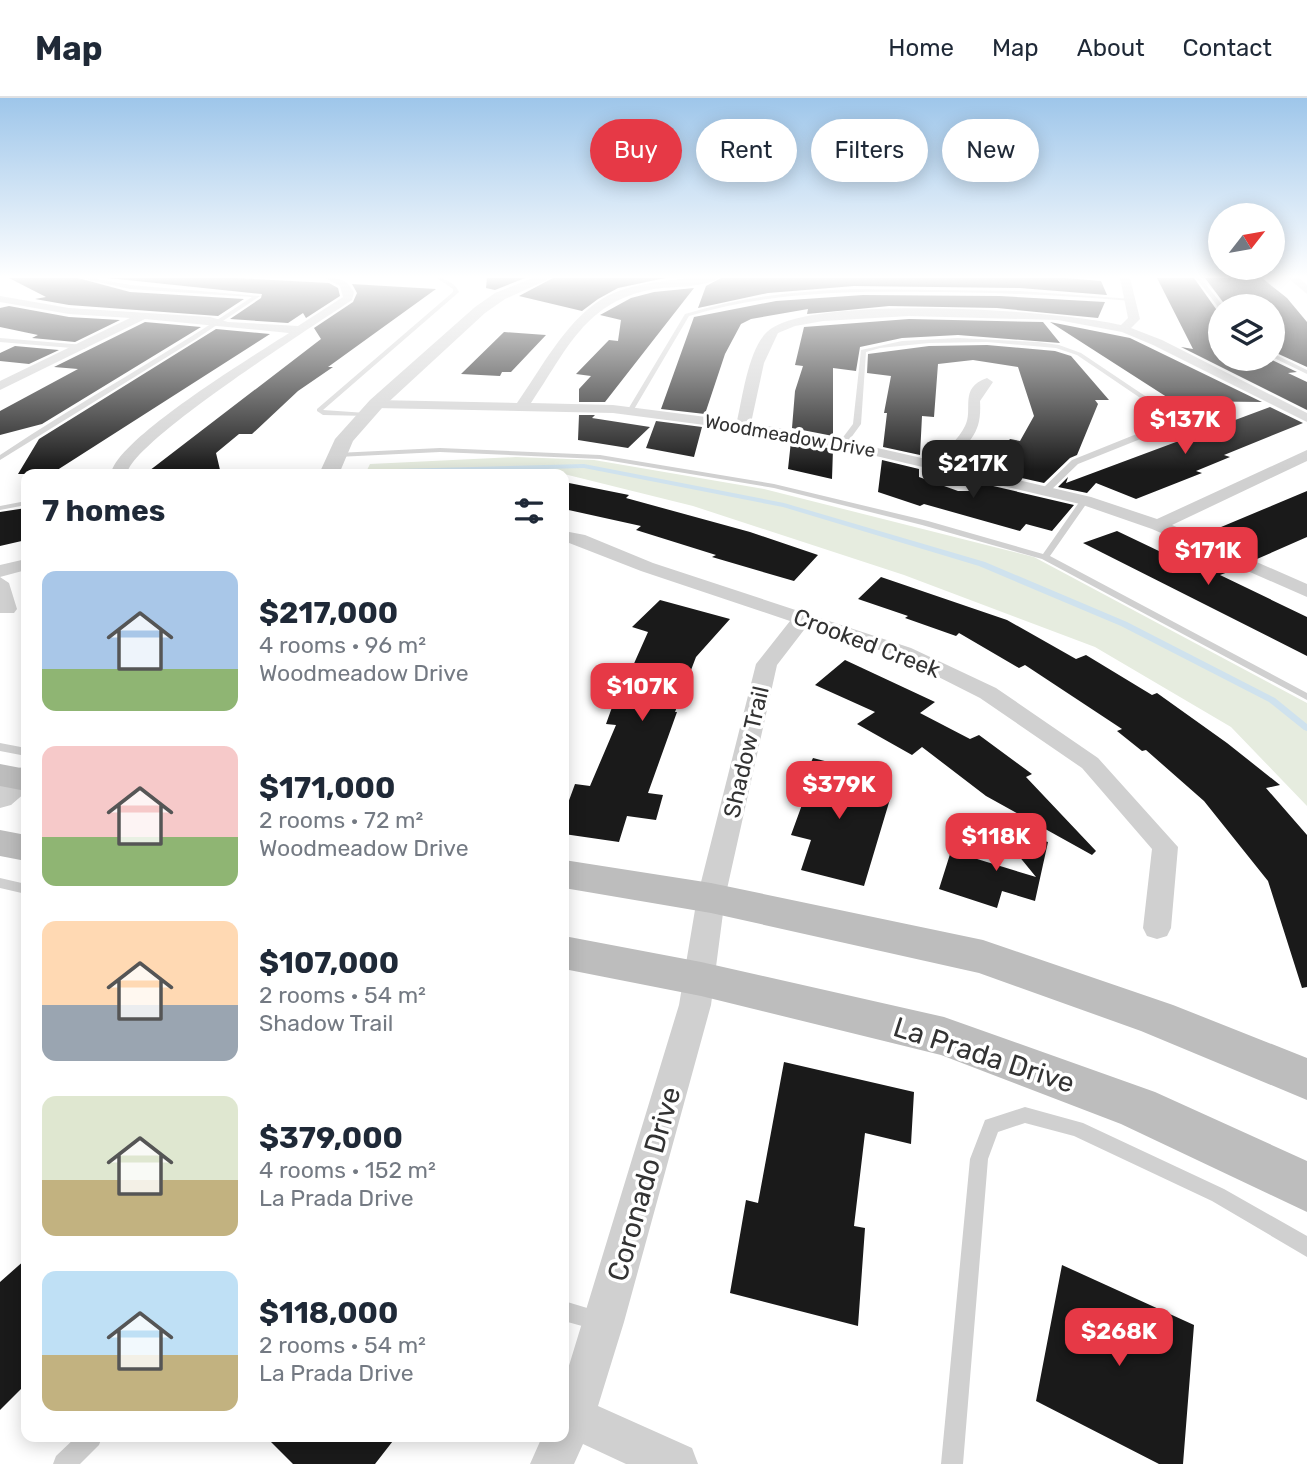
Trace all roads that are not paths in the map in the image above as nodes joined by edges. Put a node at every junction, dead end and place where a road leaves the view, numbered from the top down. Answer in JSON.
{"nodes":[{"id":1,"x":24,"y":342,"type":"edge"},
{"id":2,"x":92,"y":342,"type":"edge"},
{"id":3,"x":187,"y":342,"type":"edge"},
{"id":4,"x":283,"y":342,"type":"edge"},
{"id":5,"x":398,"y":342,"type":"edge"},
{"id":6,"x":445,"y":342,"type":"edge"},
{"id":7,"x":569,"y":342,"type":"edge"},
{"id":8,"x":671,"y":342,"type":"edge"},
{"id":9,"x":767,"y":342,"type":"edge"},
{"id":10,"x":1158,"y":342,"type":"edge"},
{"id":11,"x":84,"y":346,"type":"junction"},
{"id":12,"x":1285,"y":361,"type":"edge"},
{"id":13,"x":1307,"y":372,"type":"edge"},
{"id":14,"x":0,"y":376,"type":"edge"},
{"id":15,"x":15,"y":378,"type":"junction"},
{"id":16,"x":987,"y":382,"type":"dead end"},
{"id":17,"x":0,"y":386,"type":"edge"},
{"id":18,"x":522,"y":406,"type":"junction"},
{"id":19,"x":371,"y":410,"type":"junction"},
{"id":20,"x":630,"y":411,"type":"junction"},
{"id":21,"x":1307,"y":418,"type":"edge"},
{"id":22,"x":743,"y":426,"type":"junction"},
{"id":23,"x":842,"y":444,"type":"junction"},
{"id":24,"x":337,"y":455,"type":"junction"},
{"id":25,"x":1307,"y":455,"type":"edge"},
{"id":26,"x":0,"y":458,"type":"edge"},
{"id":27,"x":940,"y":465,"type":"junction"},
{"id":28,"x":120,"y":469,"type":"edge"},
{"id":29,"x":331,"y":469,"type":"edge"},
{"id":30,"x":1046,"y":490,"type":"junction"},
{"id":31,"x":1084,"y":500,"type":"junction"},
{"id":32,"x":21,"y":504,"type":"edge"},
{"id":33,"x":0,"y":508,"type":"edge"},
{"id":34,"x":1158,"y":525,"type":"junction"},
{"id":35,"x":569,"y":537,"type":"edge"},
{"id":36,"x":1045,"y":557,"type":"junction"},
{"id":37,"x":21,"y":566,"type":"edge"},
{"id":38,"x":0,"y":571,"type":"edge"},
{"id":39,"x":0,"y":583,"type":"edge"},
{"id":40,"x":1304,"y":587,"type":"edge"},
{"id":41,"x":7,"y":609,"type":"dead end"},
{"id":42,"x":804,"y":617,"type":"junction"},
{"id":43,"x":1307,"y":696,"type":"edge"},
{"id":44,"x":0,"y":747,"type":"edge"},
{"id":45,"x":17,"y":777,"type":"edge"},
{"id":46,"x":0,"y":843,"type":"edge"},
{"id":47,"x":21,"y":847,"type":"edge"},
{"id":48,"x":569,"y":875,"type":"edge"},
{"id":49,"x":0,"y":883,"type":"edge"},
{"id":50,"x":21,"y":887,"type":"edge"},
{"id":51,"x":711,"y":898,"type":"junction"},
{"id":52,"x":1157,"y":928,"type":"dead end"},
{"id":53,"x":569,"y":954,"type":"edge"},
{"id":54,"x":701,"y":979,"type":"junction"},
{"id":55,"x":1307,"y":1079,"type":"edge"},
{"id":56,"x":1307,"y":1187,"type":"edge"},
{"id":57,"x":1307,"y":1247,"type":"edge"},
{"id":58,"x":569,"y":1312,"type":"edge"},
{"id":59,"x":604,"y":1322,"type":"junction"},
{"id":60,"x":573,"y":1417,"type":"junction"},
{"id":61,"x":569,"y":1426,"type":"edge"},
{"id":62,"x":87,"y":1442,"type":"edge"},
{"id":63,"x":562,"y":1442,"type":"edge"},
{"id":64,"x":64,"y":1464,"type":"edge"},
{"id":65,"x":552,"y":1464,"type":"edge"},
{"id":66,"x":676,"y":1464,"type":"edge"},
{"id":67,"x":952,"y":1464,"type":"edge"}],
"edges":[{"from":1,"to":11,"type":"lane"},
{"from":2,"to":11,"type":"street"},
{"from":3,"to":26,"type":"lane"},
{"from":4,"to":28,"type":"street"},
{"from":5,"to":19,"type":"lane"},
{"from":6,"to":19,"type":"street"},
{"from":7,"to":18,"type":"street"},
{"from":8,"to":20,"type":"lane"},
{"from":9,"to":22,"type":"street"},
{"from":10,"to":21,"type":"street"},
{"from":11,"to":15,"type":"street"},
{"from":12,"to":13,"type":"lane"},
{"from":14,"to":15,"type":"street"},
{"from":15,"to":17,"type":"street"},
{"from":16,"to":27,"type":"street"},
{"from":18,"to":19,"type":"street","name":"Woodmeadow Drive"},
{"from":18,"to":20,"type":"street","name":"Woodmeadow Drive"},
{"from":19,"to":24,"type":"street"},
{"from":20,"to":22,"type":"street","name":"Woodmeadow Drive"},
{"from":22,"to":23,"type":"street","name":"Woodmeadow Drive"},
{"from":23,"to":27,"type":"street","name":"Woodmeadow Drive"},
{"from":23,"to":30,"type":"lane"},
{"from":24,"to":29,"type":"street"},
{"from":24,"to":36,"type":"lane"},
{"from":25,"to":34,"type":"street"},
{"from":27,"to":30,"type":"street","name":"Woodmeadow Drive"},
{"from":30,"to":31,"type":"street","name":"Woodmeadow Drive"},
{"from":31,"to":34,"type":"street","name":"Woodmeadow Drive"},
{"from":31,"to":36,"type":"lane"},
{"from":32,"to":33,"type":"lane"},
{"from":34,"to":40,"type":"street","name":"Woodmeadow Drive"},
{"from":35,"to":42,"type":"street","name":"Crooked Creek"},
{"from":36,"to":43,"type":"lane"},
{"from":37,"to":38,"type":"street"},
{"from":39,"to":41,"type":"street"},
{"from":42,"to":51,"type":"street","name":"Shadow Trail"},
{"from":42,"to":52,"type":"street","name":"Crooked Creek"},
{"from":44,"to":45,"type":"lane"},
{"from":46,"to":47,"type":"main road"},
{"from":48,"to":51,"type":"main road"},
{"from":49,"to":50,"type":"lane"},
{"from":51,"to":54,"type":"street","name":"Coronado Drive"},
{"from":51,"to":55,"type":"main road"},
{"from":53,"to":54,"type":"main road","name":"La Prada Drive"},
{"from":54,"to":56,"type":"main road","name":"La Prada Drive"},
{"from":54,"to":59,"type":"street","name":"Coronado Drive"},
{"from":57,"to":67,"type":"lane"},
{"from":58,"to":59,"type":"lane"},
{"from":59,"to":60,"type":"street","name":"Coronado Drive"},
{"from":60,"to":61,"type":"street","name":"Coronado Drive"},
{"from":60,"to":66,"type":"street"},
{"from":62,"to":64,"type":"lane"},
{"from":63,"to":65,"type":"street","name":"Coronado Drive"}]}
